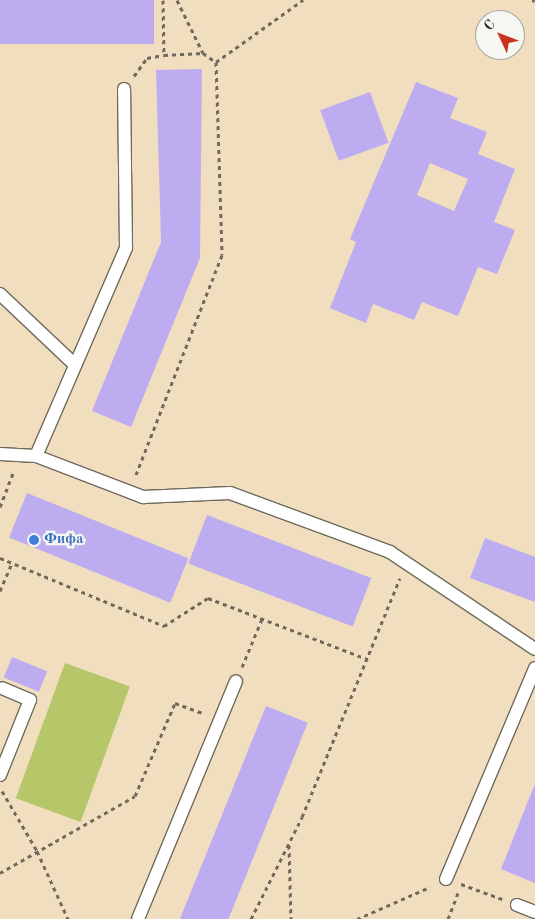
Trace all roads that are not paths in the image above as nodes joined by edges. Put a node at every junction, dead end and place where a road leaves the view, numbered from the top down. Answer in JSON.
{"nodes":[{"id":1,"x":124,"y":89,"type":"road end"},
{"id":2,"x":0,"y":294,"type":"edge"},
{"id":3,"x":74,"y":364,"type":"junction"},
{"id":4,"x":0,"y":454,"type":"edge"},
{"id":5,"x":36,"y":456,"type":"junction"},
{"id":6,"x":535,"y":649,"type":"edge"},
{"id":7,"x":535,"y":668,"type":"edge"},
{"id":8,"x":236,"y":681,"type":"road end"},
{"id":9,"x":2,"y":688,"type":"dead end"},
{"id":10,"x":0,"y":775,"type":"edge"},
{"id":11,"x":446,"y":880,"type":"road end"},
{"id":12,"x":518,"y":905,"type":"road end"},
{"id":13,"x":535,"y":912,"type":"edge"},
{"id":14,"x":138,"y":919,"type":"edge"}],
"edges":[{"from":1,"to":3,"type":"lane"},
{"from":2,"to":3,"type":"lane"},
{"from":3,"to":5,"type":"lane"},
{"from":4,"to":5,"type":"lane"},
{"from":5,"to":6,"type":"lane"},
{"from":7,"to":11,"type":"lane"},
{"from":8,"to":14,"type":"lane"},
{"from":9,"to":10,"type":"lane"},
{"from":12,"to":13,"type":"lane"}]}
